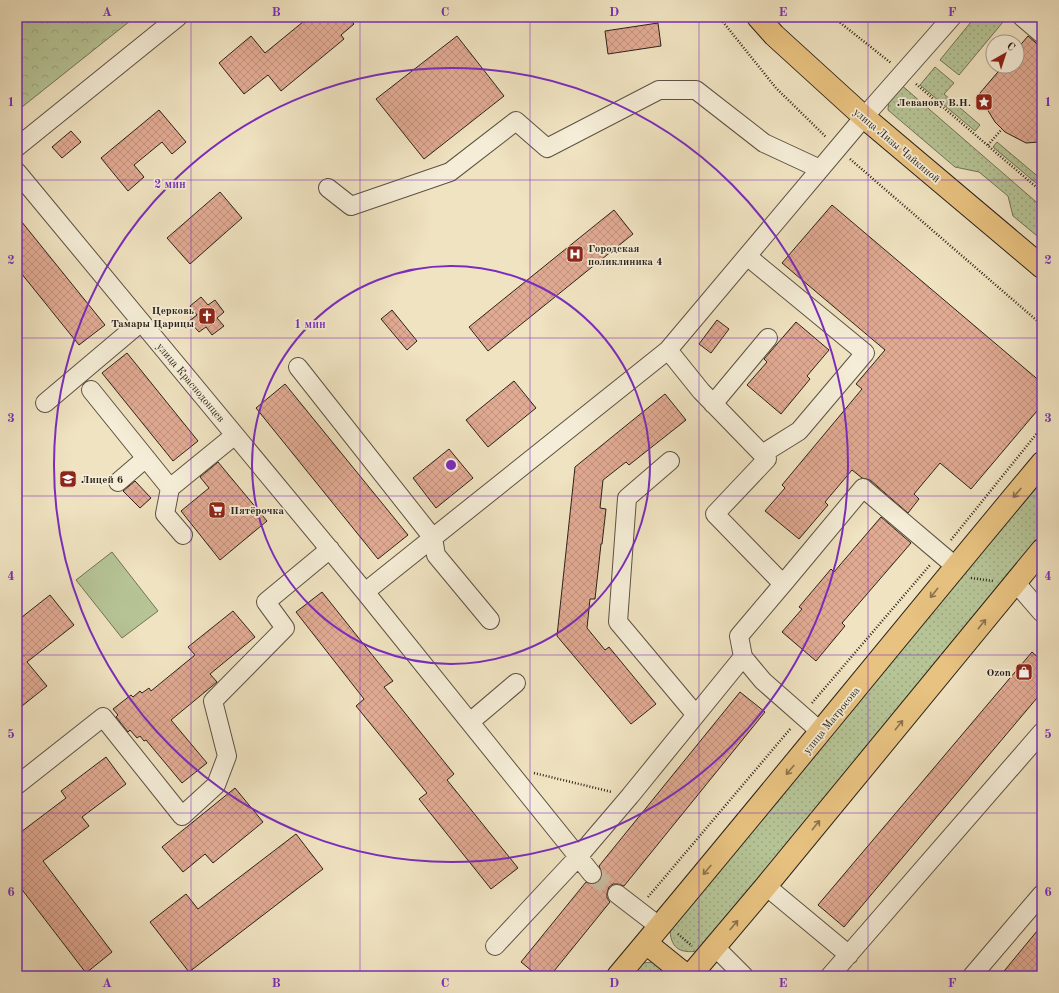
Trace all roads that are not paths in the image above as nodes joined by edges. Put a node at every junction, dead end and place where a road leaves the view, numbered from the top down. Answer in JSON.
{"nodes":[{"id":1,"x":178,"y":17,"type":"edge"},
{"id":2,"x":758,"y":17,"type":"edge"},
{"id":3,"x":952,"y":17,"type":"edge"},
{"id":4,"x":1022,"y":17,"type":"edge"},
{"id":5,"x":1042,"y":34,"type":"edge"},
{"id":6,"x":864,"y":117,"type":"junction"},
{"id":7,"x":17,"y":147,"type":"edge"},
{"id":8,"x":820,"y":169,"type":"junction"},
{"id":9,"x":17,"y":172,"type":"edge"},
{"id":10,"x":328,"y":188,"type":"dead end"},
{"id":11,"x":747,"y":256,"type":"junction"},
{"id":12,"x":1042,"y":267,"type":"edge"},
{"id":13,"x":141,"y":322,"type":"junction"},
{"id":14,"x":768,"y":338,"type":"dead end"},
{"id":15,"x":668,"y":350,"type":"junction"},
{"id":16,"x":298,"y":367,"type":"dead end"},
{"id":17,"x":91,"y":390,"type":"dead end"},
{"id":18,"x":45,"y":404,"type":"dead end"},
{"id":19,"x":713,"y":404,"type":"junction"},
{"id":20,"x":235,"y":435,"type":"junction"},
{"id":21,"x":762,"y":454,"type":"junction"},
{"id":22,"x":146,"y":458,"type":"junction"},
{"id":23,"x":670,"y":461,"type":"dead end"},
{"id":24,"x":1042,"y":463,"type":"edge"},
{"id":25,"x":118,"y":482,"type":"dead end"},
{"id":26,"x":170,"y":488,"type":"junction"},
{"id":27,"x":182,"y":535,"type":"dead end"},
{"id":28,"x":432,"y":538,"type":"junction"},
{"id":29,"x":330,"y":549,"type":"junction"},
{"id":30,"x":1042,"y":550,"type":"edge"},
{"id":31,"x":948,"y":565,"type":"junction"},
{"id":32,"x":1016,"y":583,"type":"junction"},
{"id":33,"x":783,"y":584,"type":"junction"},
{"id":34,"x":365,"y":592,"type":"junction"},
{"id":35,"x":1042,"y":613,"type":"edge"},
{"id":36,"x":490,"y":620,"type":"dead end"},
{"id":37,"x":744,"y":657,"type":"junction"},
{"id":38,"x":516,"y":683,"type":"dead end"},
{"id":39,"x":696,"y":715,"type":"junction"},
{"id":40,"x":470,"y":722,"type":"junction"},
{"id":41,"x":822,"y":732,"type":"junction"},
{"id":42,"x":1042,"y":732,"type":"edge"},
{"id":43,"x":17,"y":785,"type":"edge"},
{"id":44,"x":578,"y":857,"type":"junction"},
{"id":45,"x":592,"y":874,"type":"tunnel mouth"},
{"id":46,"x":766,"y":886,"type":"junction"},
{"id":47,"x":617,"y":894,"type":"tunnel mouth"},
{"id":48,"x":1042,"y":894,"type":"edge"},
{"id":49,"x":657,"y":931,"type":"junction"},
{"id":50,"x":495,"y":946,"type":"dead end"},
{"id":51,"x":711,"y":952,"type":"junction"},
{"id":52,"x":849,"y":955,"type":"junction"},
{"id":53,"x":618,"y":976,"type":"edge"},
{"id":54,"x":687,"y":976,"type":"edge"},
{"id":55,"x":690,"y":976,"type":"edge"},
{"id":56,"x":744,"y":976,"type":"edge"},
{"id":57,"x":830,"y":976,"type":"edge"},
{"id":58,"x":972,"y":976,"type":"edge"}],
"edges":[{"from":1,"to":7,"type":"street"},
{"from":2,"to":6,"type":"main road","name":"улица Лизы Чайкиной"},
{"from":3,"to":6,"type":"street"},
{"from":4,"to":5,"type":"street"},
{"from":6,"to":8,"type":"street"},
{"from":6,"to":12,"type":"main road","name":"улица Лизы Чайкиной"},
{"from":8,"to":10,"type":"street"},
{"from":8,"to":11,"type":"street"},
{"from":9,"to":13,"type":"street","name":"улица Краснодонцев"},
{"from":11,"to":15,"type":"street"},
{"from":11,"to":21,"type":"street"},
{"from":13,"to":18,"type":"street"},
{"from":13,"to":20,"type":"street","name":"улица Краснодонцев"},
{"from":14,"to":19,"type":"street"},
{"from":15,"to":19,"type":"street"},
{"from":15,"to":28,"type":"street"},
{"from":16,"to":28,"type":"street"},
{"from":17,"to":22,"type":"street"},
{"from":19,"to":21,"type":"street"},
{"from":20,"to":26,"type":"street"},
{"from":20,"to":29,"type":"street","name":"улица Краснодонцев"},
{"from":21,"to":33,"type":"street"},
{"from":22,"to":25,"type":"street"},
{"from":22,"to":26,"type":"street"},
{"from":23,"to":39,"type":"street"},
{"from":24,"to":31,"type":"main road","name":"улица Матросова","one_way":true},
{"from":26,"to":27,"type":"street"},
{"from":28,"to":34,"type":"street"},
{"from":28,"to":36,"type":"street"},
{"from":29,"to":34,"type":"street","name":"улица Краснодонцев"},
{"from":29,"to":43,"type":"street"},
{"from":30,"to":32,"type":"main road"},
{"from":31,"to":33,"type":"street"},
{"from":31,"to":41,"type":"main road","name":"улица Матросова","one_way":true},
{"from":32,"to":35,"type":"street"},
{"from":46,"to":32,"type":"main road","one_way":true},
{"from":33,"to":37,"type":"street"},
{"from":34,"to":40,"type":"street","name":"улица Краснодонцев"},
{"from":37,"to":39,"type":"street"},
{"from":37,"to":41,"type":"street"},
{"from":38,"to":40,"type":"street"},
{"from":39,"to":44,"type":"street"},
{"from":40,"to":44,"type":"street","name":"улица Краснодонцев"},
{"from":41,"to":49,"type":"main road","name":"улица Матросова","one_way":true},
{"from":42,"to":52,"type":"street"},
{"from":44,"to":45,"type":"street","name":"улица Краснодонцев"},
{"from":44,"to":50,"type":"street"},
{"from":51,"to":46,"type":"main road","one_way":true},
{"from":46,"to":52,"type":"street"},
{"from":47,"to":49,"type":"street"},
{"from":48,"to":58,"type":"street"},
{"from":49,"to":53,"type":"main road","name":"улица Матросова"},
{"from":49,"to":54,"type":"main road"},
{"from":51,"to":55,"type":"main road"},
{"from":51,"to":56,"type":"street"},
{"from":52,"to":57,"type":"street"}]}
